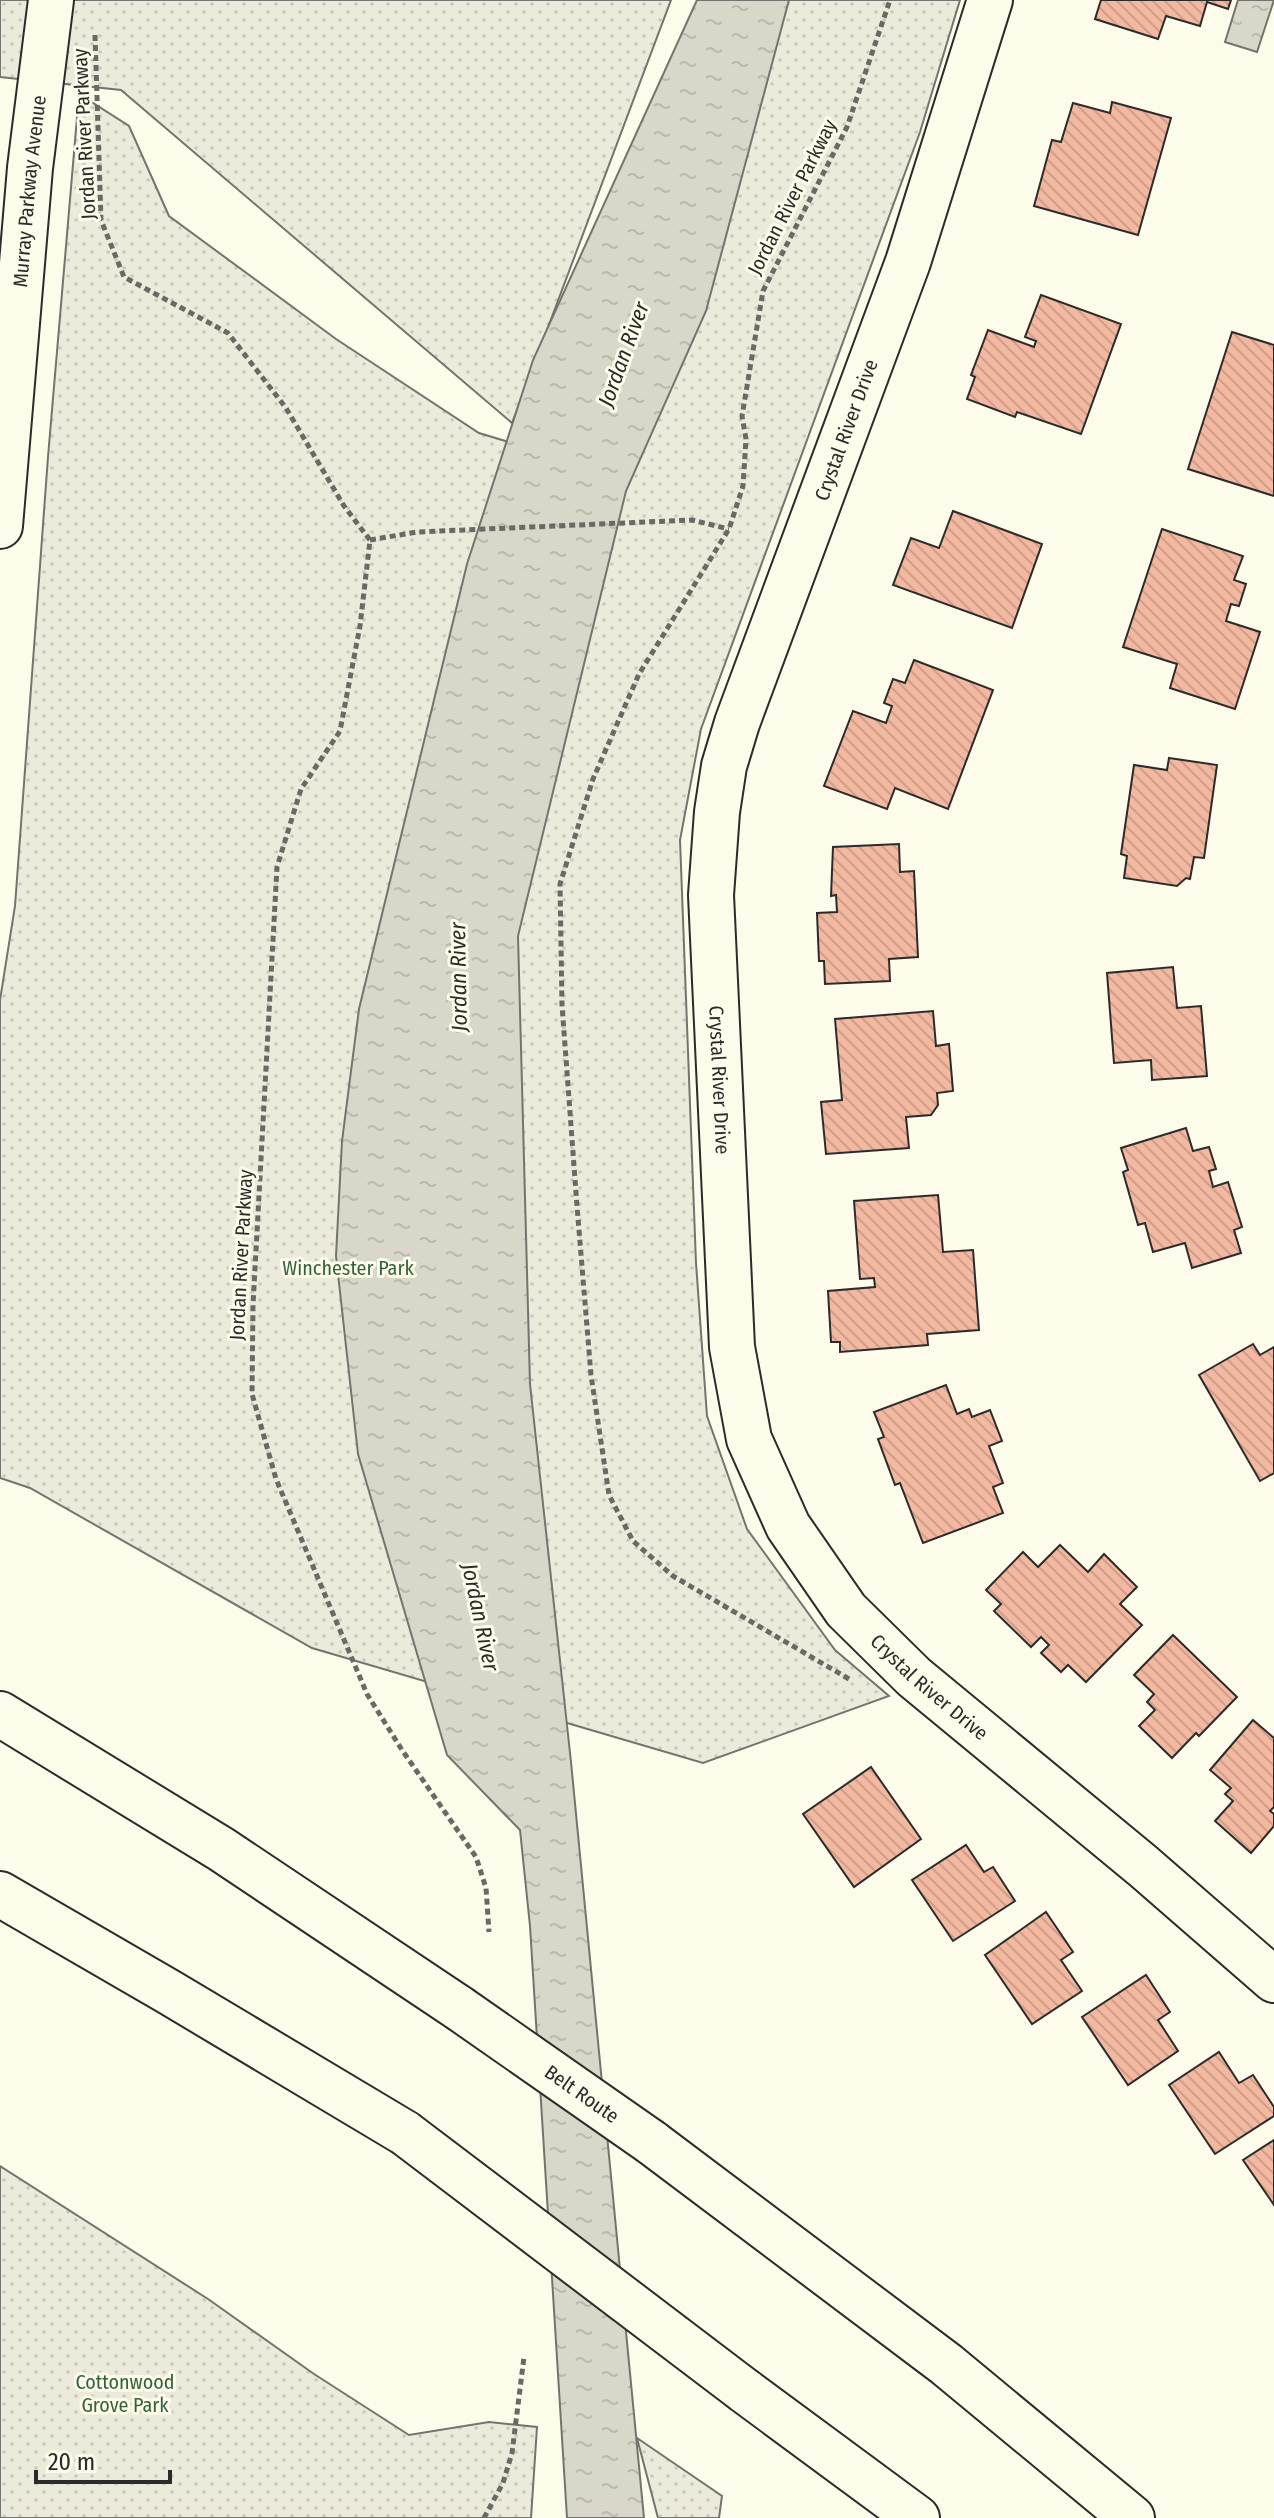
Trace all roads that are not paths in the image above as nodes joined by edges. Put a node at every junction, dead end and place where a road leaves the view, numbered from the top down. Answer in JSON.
{"nodes":[{"id":1,"x":51,"y":0,"type":"edge"},
{"id":2,"x":990,"y":0,"type":"edge"},
{"id":3,"x":0,"y":526,"type":"edge"},
{"id":4,"x":0,"y":1714,"type":"edge"},
{"id":5,"x":0,"y":1894,"type":"edge"},
{"id":6,"x":1274,"y":1980,"type":"edge"},
{"id":7,"x":917,"y":2518,"type":"edge"},
{"id":8,"x":1132,"y":2518,"type":"edge"}],
"edges":[{"from":1,"to":3,"type":"main road","name":"Murray Parkway Avenue"},
{"from":2,"to":6,"type":"main road","name":"Crystal River Drive"},
{"from":4,"to":8,"type":"main road","name":"Belt Route","bridge":true},
{"from":5,"to":7,"type":"main road","bridge":true}]}
